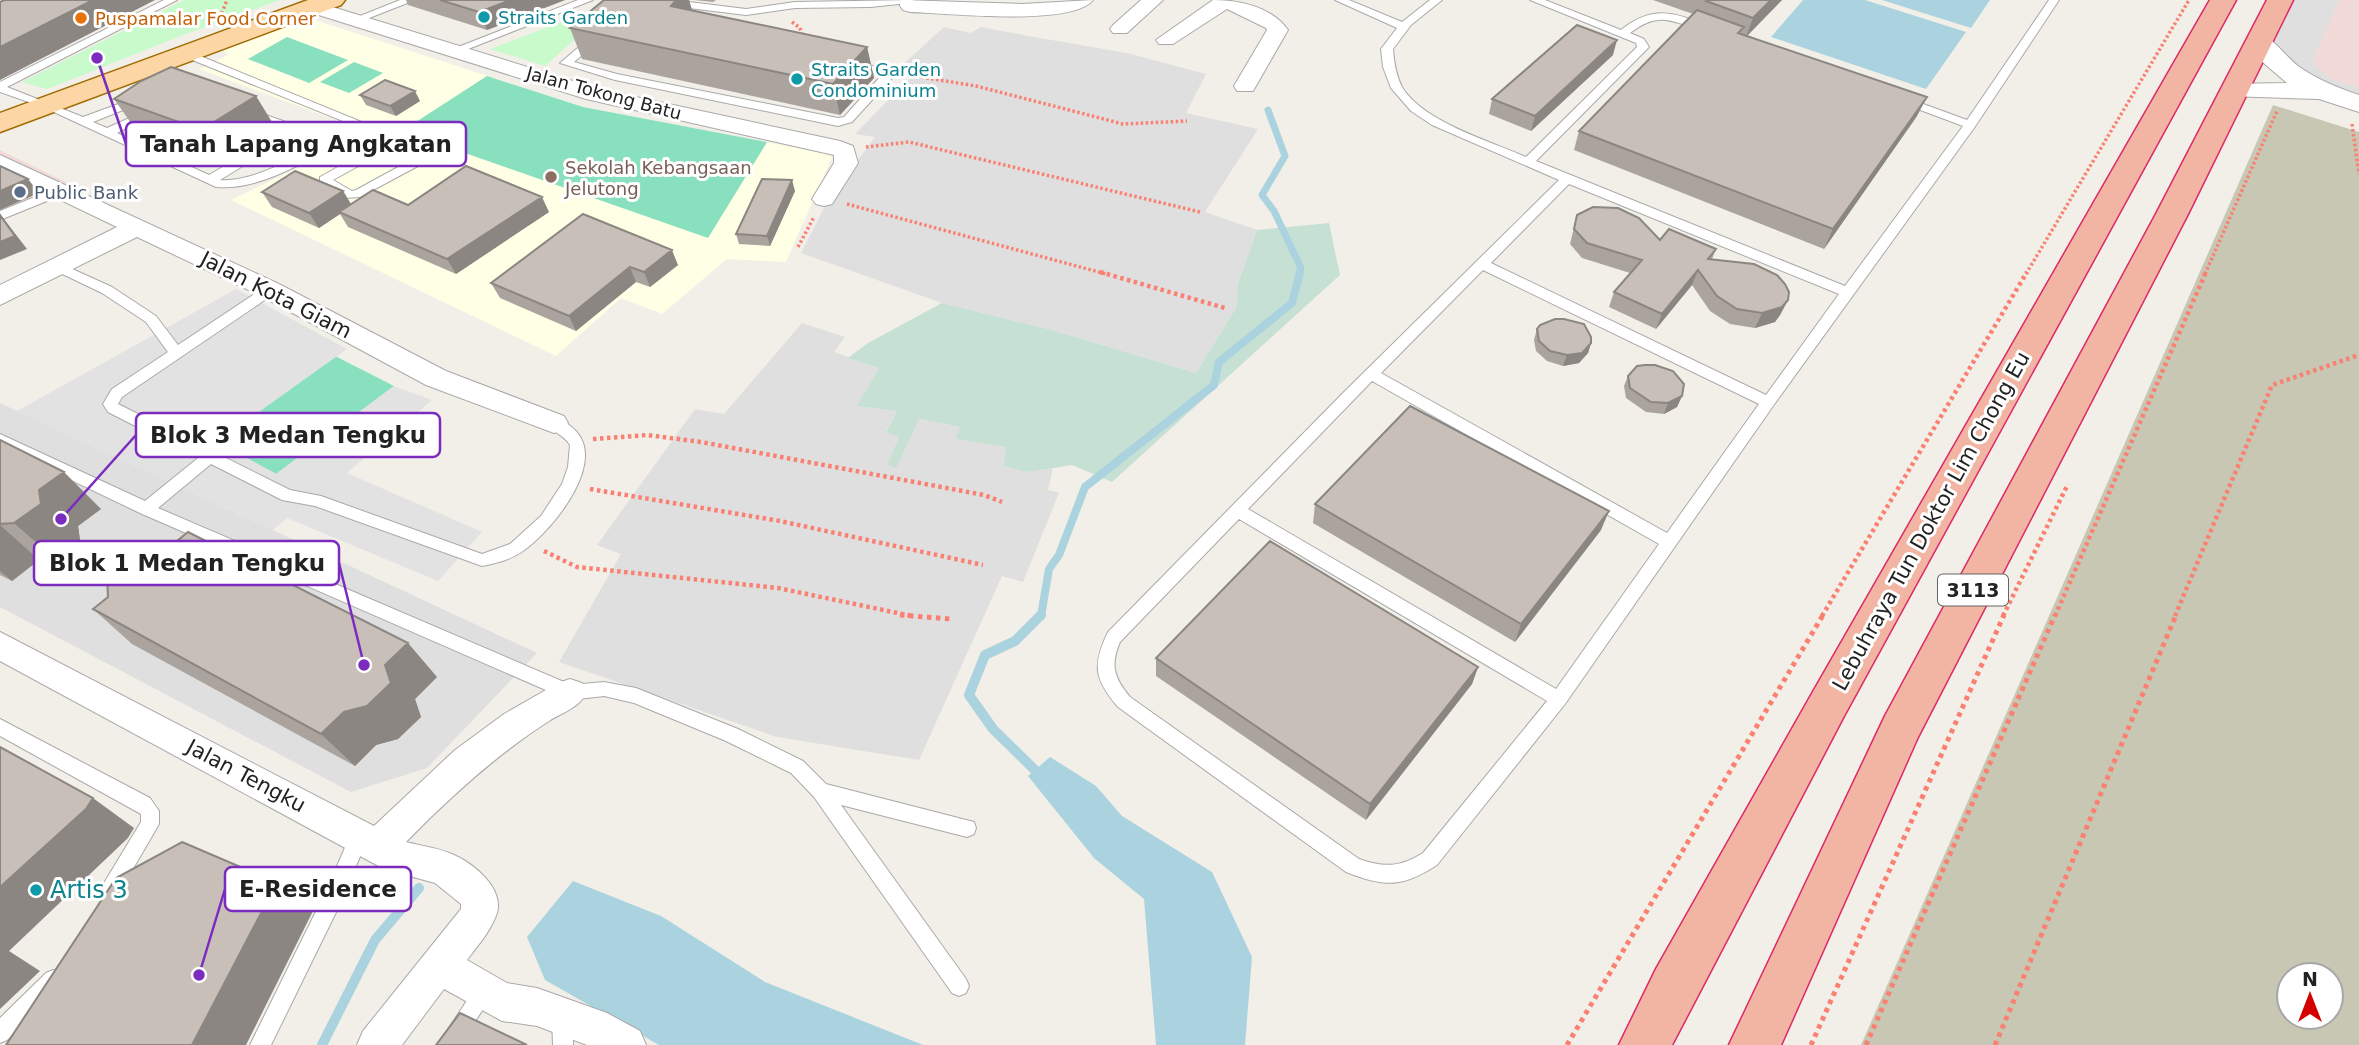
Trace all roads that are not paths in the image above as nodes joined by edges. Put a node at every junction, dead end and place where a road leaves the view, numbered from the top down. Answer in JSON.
{"nodes":[{"id":1,"x":172,"y":0,"type":"edge"},
{"id":2,"x":410,"y":0,"type":"edge"},
{"id":3,"x":588,"y":0,"type":"edge"},
{"id":4,"x":661,"y":0,"type":"edge"},
{"id":5,"x":1083,"y":0,"type":"edge"},
{"id":6,"x":1153,"y":0,"type":"edge"},
{"id":7,"x":1340,"y":0,"type":"edge"},
{"id":8,"x":1437,"y":0,"type":"edge"},
{"id":9,"x":1535,"y":0,"type":"edge"},
{"id":10,"x":2054,"y":0,"type":"edge"},
{"id":11,"x":2223,"y":0,"type":"edge"},
{"id":12,"x":2280,"y":0,"type":"edge"},
{"id":13,"x":1227,"y":1,"type":"edge"},
{"id":14,"x":321,"y":2,"type":"edge"},
{"id":15,"x":773,"y":4,"type":"edge"},
{"id":16,"x":909,"y":8,"type":"edge"},
{"id":17,"x":355,"y":20,"type":"junction"},
{"id":18,"x":1404,"y":27,"type":"junction"},
{"id":19,"x":1120,"y":29,"type":"dead end"},
{"id":20,"x":1714,"y":31,"type":"edge"},
{"id":21,"x":1623,"y":34,"type":"junction"},
{"id":22,"x":1166,"y":40,"type":"dead end"},
{"id":23,"x":2259,"y":42,"type":"junction"},
{"id":24,"x":454,"y":51,"type":"junction"},
{"id":25,"x":184,"y":53,"type":"junction"},
{"id":26,"x":154,"y":65,"type":"junction"},
{"id":27,"x":615,"y":77,"type":"junction"},
{"id":28,"x":1245,"y":86,"type":"dead end"},
{"id":29,"x":0,"y":87,"type":"edge"},
{"id":30,"x":2236,"y":90,"type":"junction"},
{"id":31,"x":2319,"y":91,"type":"junction"},
{"id":32,"x":594,"y":94,"type":"junction"},
{"id":33,"x":151,"y":95,"type":"edge"},
{"id":34,"x":1893,"y":97,"type":"edge"},
{"id":35,"x":47,"y":105,"type":"junction"},
{"id":36,"x":156,"y":110,"type":"edge"},
{"id":37,"x":238,"y":110,"type":"edge"},
{"id":38,"x":2355,"y":110,"type":"edge"},
{"id":39,"x":0,"y":122,"type":"edge"},
{"id":40,"x":82,"y":122,"type":"junction"},
{"id":41,"x":1970,"y":125,"type":"junction"},
{"id":42,"x":106,"y":133,"type":"junction"},
{"id":43,"x":288,"y":133,"type":"junction"},
{"id":44,"x":397,"y":138,"type":"junction"},
{"id":45,"x":0,"y":162,"type":"edge"},
{"id":46,"x":1528,"y":162,"type":"junction"},
{"id":47,"x":1567,"y":179,"type":"junction"},
{"id":48,"x":210,"y":180,"type":"junction"},
{"id":49,"x":60,"y":191,"type":"junction"},
{"id":50,"x":824,"y":199,"type":"road end"},
{"id":51,"x":0,"y":216,"type":"edge"},
{"id":52,"x":137,"y":227,"type":"junction"},
{"id":53,"x":1482,"y":264,"type":"junction"},
{"id":54,"x":59,"y":267,"type":"junction"},
{"id":55,"x":270,"y":290,"type":"junction"},
{"id":56,"x":1849,"y":293,"type":"junction"},
{"id":57,"x":0,"y":296,"type":"edge"},
{"id":58,"x":177,"y":353,"type":"junction"},
{"id":59,"x":1371,"y":374,"type":"junction"},
{"id":60,"x":1768,"y":402,"type":"junction"},
{"id":61,"x":554,"y":423,"type":"joint"},
{"id":62,"x":0,"y":440,"type":"edge"},
{"id":63,"x":208,"y":458,"type":"junction"},
{"id":64,"x":146,"y":509,"type":"junction"},
{"id":65,"x":1238,"y":511,"type":"junction"},
{"id":66,"x":1669,"y":542,"type":"junction"},
{"id":67,"x":0,"y":645,"type":"edge"},
{"id":68,"x":570,"y":693,"type":"junction"},
{"id":69,"x":1559,"y":699,"type":"junction"},
{"id":70,"x":0,"y":727,"type":"edge"},
{"id":71,"x":821,"y":791,"type":"junction"},
{"id":72,"x":967,"y":828,"type":"dead end"},
{"id":73,"x":368,"y":842,"type":"junction"},
{"id":74,"x":96,"y":913,"type":"edge"},
{"id":75,"x":441,"y":966,"type":"junction"},
{"id":76,"x":62,"y":968,"type":"edge"},
{"id":77,"x":960,"y":986,"type":"dead end"},
{"id":78,"x":484,"y":992,"type":"junction"},
{"id":79,"x":562,"y":1030,"type":"edge"},
{"id":80,"x":0,"y":1033,"type":"edge"},
{"id":81,"x":260,"y":1045,"type":"edge"},
{"id":82,"x":377,"y":1045,"type":"edge"},
{"id":83,"x":448,"y":1045,"type":"edge"},
{"id":84,"x":626,"y":1045,"type":"edge"},
{"id":85,"x":1645,"y":1045,"type":"edge"},
{"id":86,"x":1755,"y":1045,"type":"edge"}],
"edges":[{"from":1,"to":29,"type":"lane"},
{"from":2,"to":17,"type":"lane"},
{"from":3,"to":24,"type":"lane"},
{"from":4,"to":15,"type":"lane"},
{"from":5,"to":16,"type":"street"},
{"from":6,"to":19,"type":"street"},
{"from":7,"to":18,"type":"lane"},
{"from":8,"to":18,"type":"lane"},
{"from":9,"to":21,"type":"lane"},
{"from":10,"to":41,"type":"lane"},
{"from":11,"to":85,"type":"highway","name":"Lebuhraya Tun Doktor Lim Chong Eu"},
{"from":12,"to":23,"type":"highway","number":"3113"},
{"from":13,"to":22,"type":"street"},
{"from":13,"to":28,"type":"street"},
{"from":14,"to":17,"type":"street","name":"Jalan Tokong Batu"},
{"from":14,"to":25,"type":"main road"},
{"from":14,"to":26,"type":"main road"},
{"from":15,"to":16,"type":"lane"},
{"from":17,"to":24,"type":"street","name":"Jalan Tokong Batu"},
{"from":18,"to":46,"type":"lane"},
{"from":20,"to":21,"type":"lane"},
{"from":21,"to":46,"type":"lane"},
{"from":23,"to":30,"type":"highway","number":"3113"},
{"from":23,"to":31,"type":"street"},
{"from":24,"to":32,"type":"street","name":"Jalan Tokong Batu"},
{"from":25,"to":26,"type":"main road"},
{"from":25,"to":44,"type":"lane"},
{"from":26,"to":35,"type":"main road"},
{"from":27,"to":27,"type":"lane"},
{"from":27,"to":32,"type":"lane"},
{"from":29,"to":35,"type":"lane"},
{"from":30,"to":31,"type":"street"},
{"from":30,"to":86,"type":"highway","number":"3113"},
{"from":31,"to":38,"type":"street"},
{"from":32,"to":50,"type":"street","name":"Jalan Tokong Batu"},
{"from":33,"to":40,"type":"lane"},
{"from":34,"to":41,"type":"lane"},
{"from":35,"to":39,"type":"main road"},
{"from":35,"to":40,"type":"lane"},
{"from":36,"to":42,"type":"lane"},
{"from":37,"to":43,"type":"lane"},
{"from":40,"to":42,"type":"lane"},
{"from":41,"to":56,"type":"lane"},
{"from":42,"to":48,"type":"lane"},
{"from":43,"to":48,"type":"lane"},
{"from":43,"to":48,"type":"lane"},
{"from":44,"to":44,"type":"lane"},
{"from":45,"to":49,"type":"street","name":"Jalan Kota Giam"},
{"from":46,"to":47,"type":"lane"},
{"from":47,"to":53,"type":"lane"},
{"from":47,"to":56,"type":"lane"},
{"from":49,"to":51,"type":"lane"},
{"from":49,"to":52,"type":"street","name":"Jalan Kota Giam"},
{"from":52,"to":54,"type":"street"},
{"from":52,"to":55,"type":"street","name":"Jalan Kota Giam"},
{"from":53,"to":59,"type":"lane"},
{"from":53,"to":60,"type":"lane"},
{"from":54,"to":57,"type":"street"},
{"from":54,"to":58,"type":"lane"},
{"from":55,"to":58,"type":"lane"},
{"from":55,"to":61,"type":"street","name":"Jalan Kota Giam"},
{"from":56,"to":60,"type":"lane"},
{"from":58,"to":63,"type":"lane"},
{"from":59,"to":65,"type":"lane"},
{"from":59,"to":66,"type":"lane"},
{"from":60,"to":66,"type":"lane"},
{"from":61,"to":63,"type":"lane"},
{"from":62,"to":64,"type":"lane"},
{"from":63,"to":64,"type":"lane"},
{"from":64,"to":68,"type":"lane"},
{"from":65,"to":69,"type":"lane"},
{"from":65,"to":69,"type":"lane"},
{"from":66,"to":69,"type":"lane"},
{"from":67,"to":73,"type":"street","name":"Jalan Tengku"},
{"from":68,"to":71,"type":"lane"},
{"from":68,"to":73,"type":"street"},
{"from":70,"to":74,"type":"lane"},
{"from":71,"to":72,"type":"lane"},
{"from":71,"to":77,"type":"lane"},
{"from":73,"to":75,"type":"street","name":"Jalan Tengku"},
{"from":73,"to":81,"type":"lane"},
{"from":75,"to":78,"type":"street"},
{"from":75,"to":82,"type":"street"},
{"from":76,"to":80,"type":"lane"},
{"from":78,"to":79,"type":"street"},
{"from":78,"to":83,"type":"lane"},
{"from":79,"to":84,"type":"street"}]}
